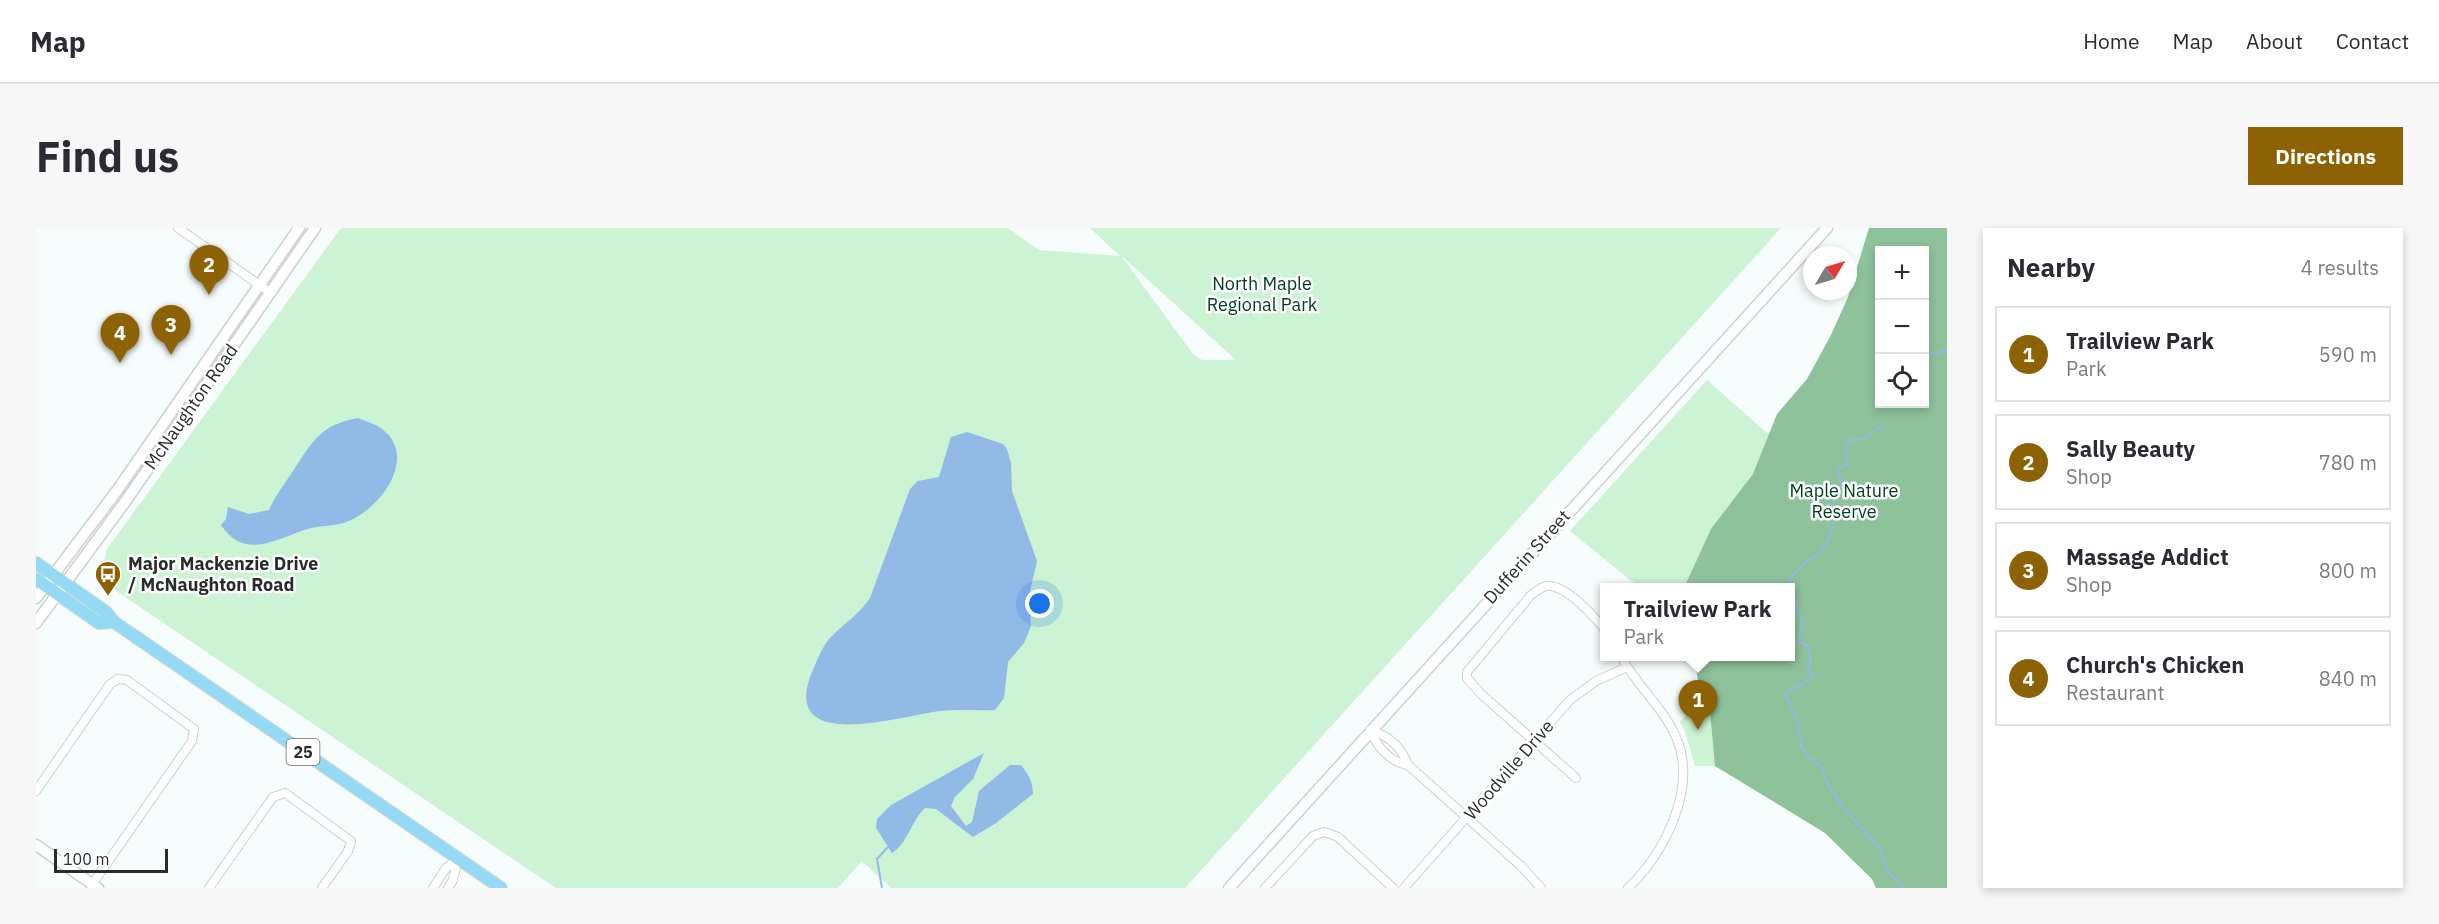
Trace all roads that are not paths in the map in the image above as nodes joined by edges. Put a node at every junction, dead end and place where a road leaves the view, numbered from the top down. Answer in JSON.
{"nodes":[{"id":1,"x":178,"y":228,"type":"edge"},
{"id":2,"x":298,"y":228,"type":"edge"},
{"id":3,"x":315,"y":228,"type":"edge"},
{"id":4,"x":1827,"y":228,"type":"edge"},
{"id":5,"x":258,"y":284,"type":"junction"},
{"id":6,"x":271,"y":293,"type":"junction"},
{"id":7,"x":36,"y":563,"type":"edge"},
{"id":8,"x":51,"y":581,"type":"edge"},
{"id":9,"x":58,"y":595,"type":"junction"},
{"id":10,"x":36,"y":598,"type":"edge"},
{"id":11,"x":114,"y":622,"type":"junction"},
{"id":12,"x":36,"y":623,"type":"edge"},
{"id":13,"x":1600,"y":625,"type":"edge"},
{"id":14,"x":1623,"y":661,"type":"edge"},
{"id":15,"x":1627,"y":667,"type":"junction"},
{"id":16,"x":1370,"y":730,"type":"junction"},
{"id":17,"x":1534,"y":741,"type":"junction"},
{"id":18,"x":1408,"y":765,"type":"junction"},
{"id":19,"x":1576,"y":778,"type":"dead end"},
{"id":20,"x":36,"y":791,"type":"edge"},
{"id":21,"x":1468,"y":818,"type":"junction"},
{"id":22,"x":36,"y":845,"type":"edge"},
{"id":23,"x":458,"y":858,"type":"junction"},
{"id":24,"x":93,"y":887,"type":"edge"},
{"id":25,"x":209,"y":888,"type":"edge"},
{"id":26,"x":322,"y":888,"type":"edge"},
{"id":27,"x":433,"y":888,"type":"edge"},
{"id":28,"x":448,"y":888,"type":"edge"},
{"id":29,"x":501,"y":888,"type":"edge"},
{"id":30,"x":1229,"y":888,"type":"edge"},
{"id":31,"x":1265,"y":888,"type":"edge"},
{"id":32,"x":1392,"y":888,"type":"edge"},
{"id":33,"x":1404,"y":888,"type":"edge"},
{"id":34,"x":1541,"y":888,"type":"edge"},
{"id":35,"x":1628,"y":888,"type":"edge"}],
"edges":[{"from":1,"to":5,"type":"street"},
{"from":2,"to":5,"type":"street","name":"McNaughton Road"},
{"from":3,"to":6,"type":"street","name":"McNaughton Road"},
{"from":4,"to":16,"type":"street","name":"Dufferin Street"},
{"from":5,"to":6,"type":"street"},
{"from":5,"to":8,"type":"street","name":"McNaughton Road"},
{"from":6,"to":8,"type":"street","name":"McNaughton Road"},
{"from":7,"to":8,"type":"main road","number":"25"},
{"from":8,"to":9,"type":"main road","number":"25"},
{"from":8,"to":10,"type":"street"},
{"from":8,"to":11,"type":"main road","number":"25"},
{"from":9,"to":11,"type":"main road","number":"25"},
{"from":9,"to":12,"type":"street"},
{"from":11,"to":23,"type":"main road","number":"25"},
{"from":13,"to":17,"type":"street"},
{"from":14,"to":15,"type":"street"},
{"from":15,"to":17,"type":"street","name":"Woodville Drive"},
{"from":15,"to":35,"type":"street"},
{"from":16,"to":18,"type":"street"},
{"from":16,"to":18,"type":"street"},
{"from":16,"to":30,"type":"street","name":"Dufferin Street"},
{"from":17,"to":19,"type":"street"},
{"from":17,"to":21,"type":"street","name":"Woodville Drive"},
{"from":18,"to":21,"type":"street"},
{"from":20,"to":24,"type":"street"},
{"from":21,"to":33,"type":"street","name":"Woodville Drive"},
{"from":21,"to":34,"type":"street"},
{"from":22,"to":24,"type":"street"},
{"from":23,"to":27,"type":"street"},
{"from":23,"to":28,"type":"street"},
{"from":23,"to":29,"type":"main road","number":"25"},
{"from":25,"to":26,"type":"street"},
{"from":31,"to":32,"type":"street"}]}
